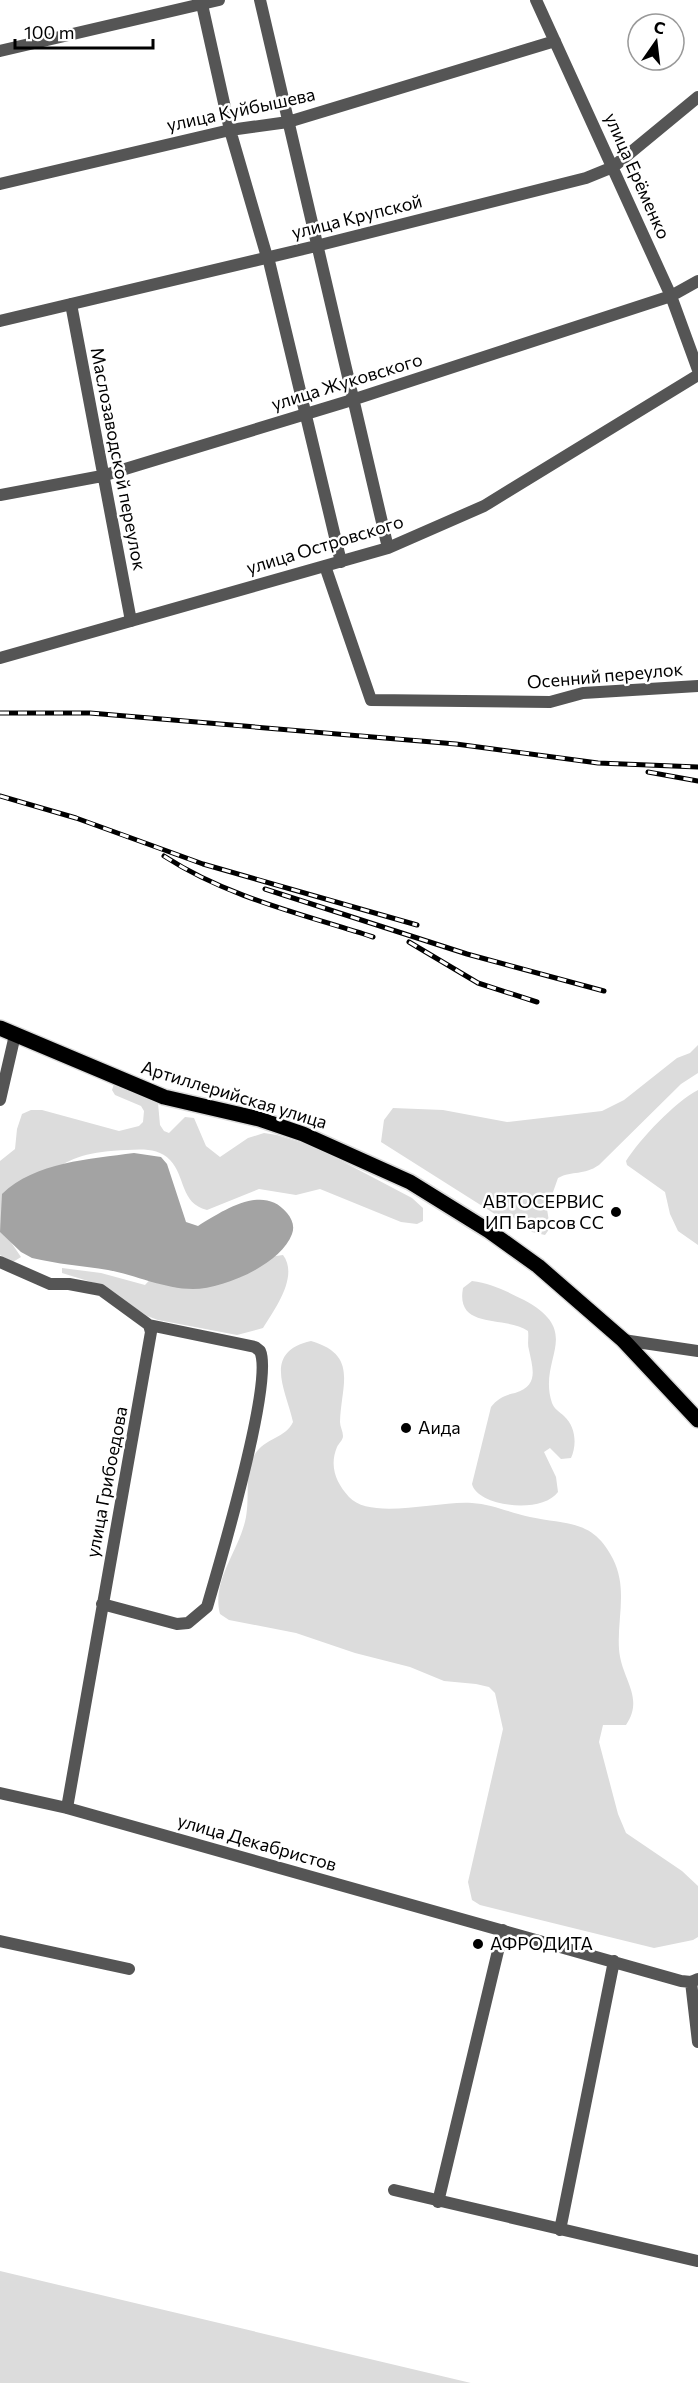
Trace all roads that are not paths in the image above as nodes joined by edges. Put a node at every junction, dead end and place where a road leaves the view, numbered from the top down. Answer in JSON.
{"nodes":[{"id":1,"x":219,"y":0,"type":"edge"},
{"id":2,"x":260,"y":0,"type":"edge"},
{"id":3,"x":536,"y":0,"type":"edge"},
{"id":4,"x":202,"y":2,"type":"edge"},
{"id":5,"x":555,"y":41,"type":"junction"},
{"id":6,"x":0,"y":51,"type":"edge"},
{"id":7,"x":698,"y":97,"type":"edge"},
{"id":8,"x":288,"y":122,"type":"junction"},
{"id":9,"x":230,"y":130,"type":"junction"},
{"id":10,"x":614,"y":167,"type":"junction"},
{"id":11,"x":0,"y":184,"type":"edge"},
{"id":12,"x":316,"y":246,"type":"junction"},
{"id":13,"x":268,"y":257,"type":"junction"},
{"id":14,"x":698,"y":280,"type":"edge"},
{"id":15,"x":671,"y":296,"type":"junction"},
{"id":16,"x":71,"y":304,"type":"junction"},
{"id":17,"x":0,"y":321,"type":"edge"},
{"id":18,"x":698,"y":369,"type":"edge"},
{"id":19,"x":698,"y":375,"type":"edge"},
{"id":20,"x":352,"y":400,"type":"junction"},
{"id":21,"x":305,"y":414,"type":"junction"},
{"id":22,"x":102,"y":476,"type":"junction"},
{"id":23,"x":0,"y":495,"type":"edge"},
{"id":24,"x":388,"y":548,"type":"junction"},
{"id":25,"x":341,"y":562,"type":"junction"},
{"id":26,"x":325,"y":566,"type":"junction"},
{"id":27,"x":131,"y":621,"type":"junction"},
{"id":28,"x":0,"y":658,"type":"edge"},
{"id":29,"x":698,"y":686,"type":"edge"},
{"id":30,"x":0,"y":1028,"type":"edge"},
{"id":31,"x":15,"y":1035,"type":"junction"},
{"id":32,"x":0,"y":1100,"type":"edge"},
{"id":33,"x":0,"y":1262,"type":"edge"},
{"id":34,"x":148,"y":1324,"type":"junction"},
{"id":35,"x":623,"y":1340,"type":"junction"},
{"id":36,"x":698,"y":1351,"type":"edge"},
{"id":37,"x":698,"y":1420,"type":"edge"},
{"id":38,"x":102,"y":1604,"type":"junction"},
{"id":39,"x":0,"y":1793,"type":"edge"},
{"id":40,"x":67,"y":1808,"type":"junction"},
{"id":41,"x":503,"y":1930,"type":"junction"},
{"id":42,"x":0,"y":1941,"type":"edge"},
{"id":43,"x":614,"y":1961,"type":"junction"},
{"id":44,"x":129,"y":1969,"type":"dead end"},
{"id":45,"x":695,"y":1980,"type":"edge"},
{"id":46,"x":698,"y":2043,"type":"edge"},
{"id":47,"x":394,"y":2190,"type":"dead end"},
{"id":48,"x":438,"y":2202,"type":"junction"},
{"id":49,"x":560,"y":2230,"type":"junction"},
{"id":50,"x":698,"y":2260,"type":"edge"}],
"edges":[{"from":1,"to":4,"type":"street"},
{"from":2,"to":8,"type":"street"},
{"from":3,"to":5,"type":"street","name":"улица Ерёменко"},
{"from":4,"to":6,"type":"street"},
{"from":4,"to":9,"type":"street"},
{"from":5,"to":8,"type":"street","name":"улица Куйбышева"},
{"from":5,"to":10,"type":"street","name":"улица Ерёменко"},
{"from":7,"to":10,"type":"street","name":"улица Крупской"},
{"from":8,"to":9,"type":"street","name":"улица Куйбышева"},
{"from":8,"to":12,"type":"street"},
{"from":9,"to":11,"type":"street","name":"улица Куйбышева"},
{"from":9,"to":13,"type":"street"},
{"from":10,"to":12,"type":"street","name":"улица Крупской"},
{"from":10,"to":15,"type":"street","name":"улица Ерёменко"},
{"from":12,"to":13,"type":"street","name":"улица Крупской"},
{"from":12,"to":20,"type":"street"},
{"from":13,"to":16,"type":"street","name":"улица Крупской"},
{"from":13,"to":21,"type":"street"},
{"from":14,"to":15,"type":"street","name":"улица Жуковского"},
{"from":15,"to":18,"type":"street","name":"улица Ерёменко"},
{"from":15,"to":20,"type":"street","name":"улица Жуковского"},
{"from":16,"to":17,"type":"street","name":"улица Крупской"},
{"from":16,"to":22,"type":"street","name":"Маслозаводской переулок"},
{"from":19,"to":24,"type":"street","name":"улица Островского"},
{"from":20,"to":21,"type":"street","name":"улица Жуковского"},
{"from":20,"to":24,"type":"street"},
{"from":21,"to":22,"type":"street","name":"улица Жуковского"},
{"from":21,"to":25,"type":"street"},
{"from":22,"to":23,"type":"street","name":"улица Жуковского"},
{"from":22,"to":27,"type":"street","name":"Маслозаводской переулок"},
{"from":24,"to":25,"type":"street","name":"улица Островского"},
{"from":25,"to":26,"type":"street","name":"улица Островского"},
{"from":26,"to":27,"type":"street","name":"улица Островского"},
{"from":26,"to":29,"type":"street","name":"Осенний переулок"},
{"from":27,"to":28,"type":"street","name":"улица Островского"},
{"from":30,"to":31,"type":"main road","name":"Артиллерийская улица"},
{"from":31,"to":32,"type":"street"},
{"from":31,"to":35,"type":"main road","name":"Артиллерийская улица"},
{"from":33,"to":34,"type":"street"},
{"from":34,"to":38,"type":"street","name":"улица Грибоедова"},
{"from":34,"to":38,"type":"street"},
{"from":35,"to":36,"type":"street"},
{"from":35,"to":37,"type":"main road","name":"Артиллерийская улица"},
{"from":38,"to":40,"type":"street","name":"улица Грибоедова"},
{"from":39,"to":40,"type":"street","name":"улица Декабристов"},
{"from":40,"to":41,"type":"street","name":"улица Декабристов"},
{"from":41,"to":43,"type":"street","name":"улица Декабристов"},
{"from":41,"to":48,"type":"street"},
{"from":42,"to":44,"type":"street"},
{"from":43,"to":45,"type":"street","name":"улица Декабристов"},
{"from":43,"to":49,"type":"street"},
{"from":45,"to":46,"type":"street"},
{"from":47,"to":48,"type":"street"},
{"from":48,"to":49,"type":"street"},
{"from":49,"to":50,"type":"street"}]}
